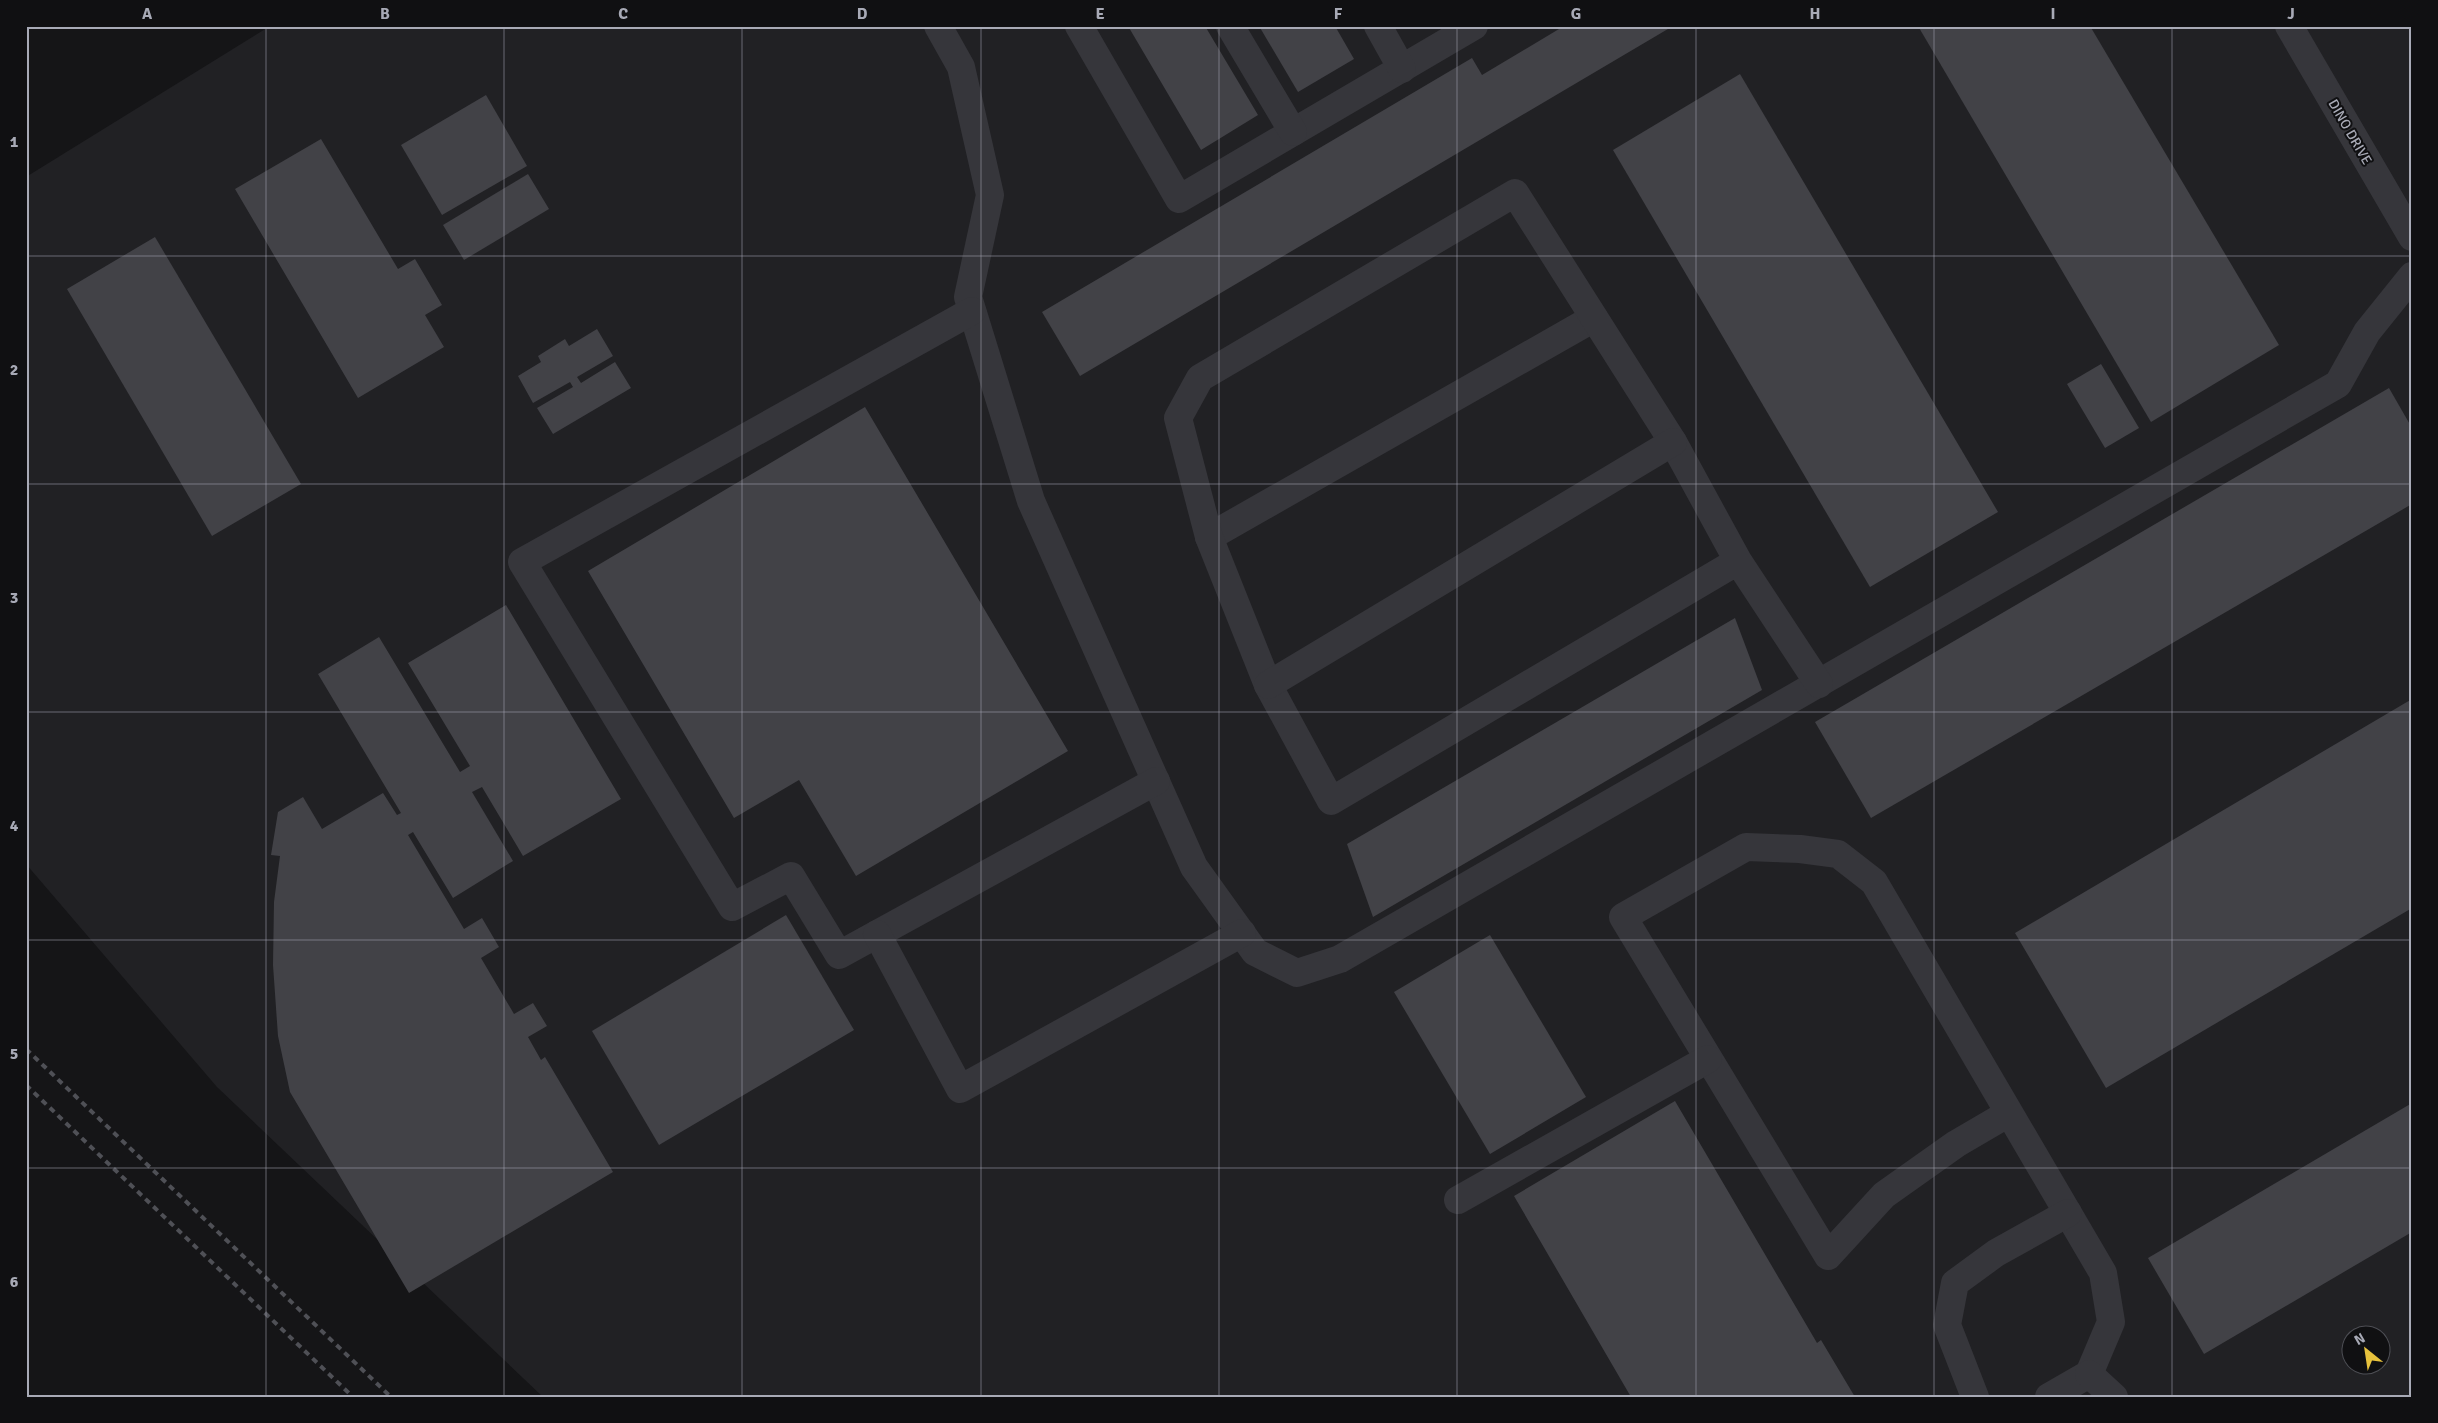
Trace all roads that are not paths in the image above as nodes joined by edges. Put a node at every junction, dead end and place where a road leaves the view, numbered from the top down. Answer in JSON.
{"nodes":[{"id":1,"x":938,"y":26,"type":"edge"},
{"id":2,"x":1080,"y":26,"type":"edge"},
{"id":3,"x":1230,"y":26,"type":"edge"},
{"id":4,"x":1378,"y":26,"type":"edge"},
{"id":5,"x":1474,"y":26,"type":"edge"},
{"id":6,"x":2288,"y":26,"type":"edge"},
{"id":7,"x":1402,"y":68,"type":"junction"},
{"id":8,"x":1293,"y":132,"type":"junction"},
{"id":9,"x":2412,"y":237,"type":"edge"},
{"id":10,"x":2412,"y":276,"type":"edge"},
{"id":11,"x":972,"y":311,"type":"junction"},
{"id":12,"x":1594,"y":318,"type":"junction"},
{"id":13,"x":1673,"y":442,"type":"junction"},
{"id":14,"x":1209,"y":537,"type":"junction"},
{"id":15,"x":1738,"y":561,"type":"junction"},
{"id":16,"x":1819,"y":684,"type":"junction"},
{"id":17,"x":1268,"y":685,"type":"junction"},
{"id":18,"x":1156,"y":781,"type":"junction"},
{"id":19,"x":1242,"y":933,"type":"junction"},
{"id":20,"x":877,"y":934,"type":"junction"},
{"id":21,"x":1708,"y":1059,"type":"junction"},
{"id":22,"x":2009,"y":1113,"type":"junction"},
{"id":23,"x":1458,"y":1200,"type":"dead end"},
{"id":24,"x":2068,"y":1213,"type":"junction"},
{"id":25,"x":2089,"y":1374,"type":"junction"},
{"id":26,"x":1975,"y":1397,"type":"edge"},
{"id":27,"x":2050,"y":1397,"type":"edge"},
{"id":28,"x":2114,"y":1397,"type":"edge"}],
"edges":[{"from":1,"to":11,"type":"street"},
{"from":2,"to":8,"type":"street"},
{"from":3,"to":8,"type":"street"},
{"from":4,"to":7,"type":"street"},
{"from":5,"to":7,"type":"street"},
{"from":6,"to":9,"type":"street","name":"DINO DRIVE"},
{"from":7,"to":8,"type":"street"},
{"from":10,"to":16,"type":"street"},
{"from":11,"to":18,"type":"street"},
{"from":11,"to":20,"type":"street"},
{"from":12,"to":13,"type":"street"},
{"from":12,"to":14,"type":"street"},
{"from":12,"to":14,"type":"street"},
{"from":13,"to":15,"type":"street"},
{"from":13,"to":17,"type":"street"},
{"from":14,"to":17,"type":"street"},
{"from":15,"to":16,"type":"street"},
{"from":15,"to":17,"type":"street"},
{"from":16,"to":19,"type":"street"},
{"from":18,"to":19,"type":"street"},
{"from":18,"to":20,"type":"street"},
{"from":19,"to":20,"type":"street"},
{"from":21,"to":22,"type":"street"},
{"from":21,"to":22,"type":"street"},
{"from":21,"to":23,"type":"street"},
{"from":22,"to":24,"type":"street"},
{"from":24,"to":25,"type":"street"},
{"from":24,"to":26,"type":"street"},
{"from":25,"to":27,"type":"street"},
{"from":25,"to":28,"type":"street"}]}
